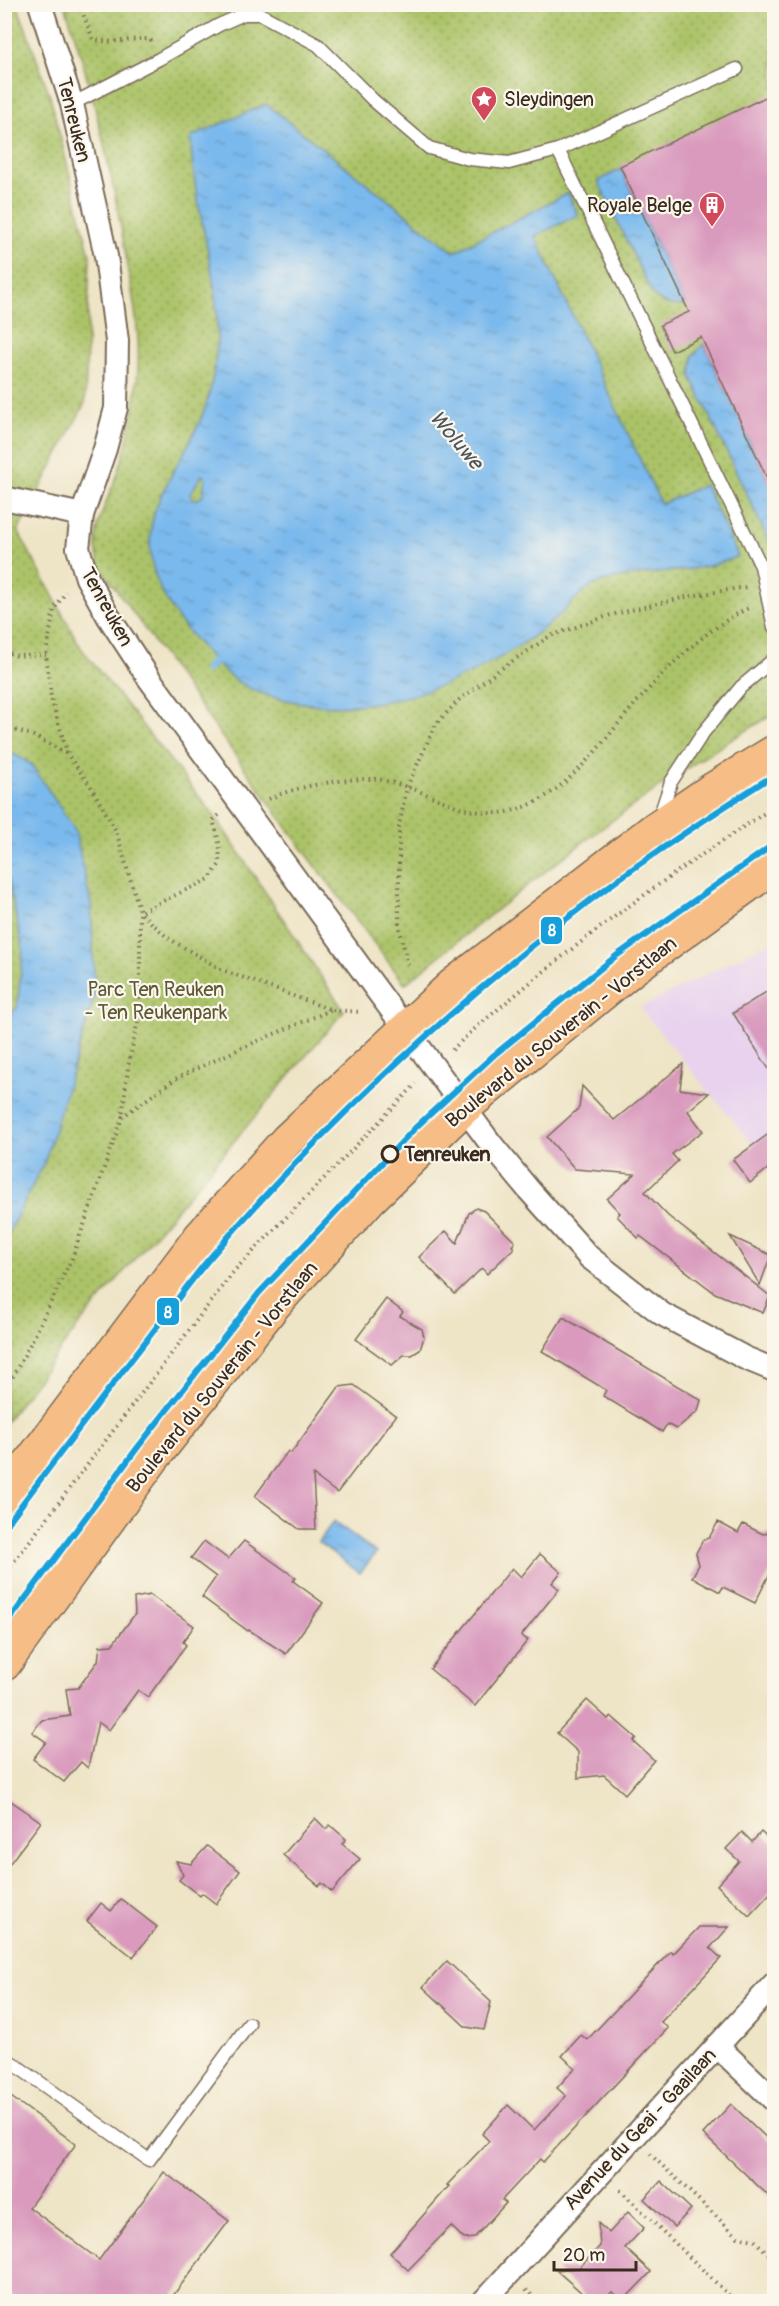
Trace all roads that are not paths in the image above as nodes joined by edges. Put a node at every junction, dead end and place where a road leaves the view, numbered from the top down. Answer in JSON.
{"nodes":[{"id":1,"x":40,"y":4,"type":"edge"},
{"id":2,"x":737,"y":69,"type":"dead end"},
{"id":3,"x":72,"y":104,"type":"junction"},
{"id":4,"x":558,"y":150,"type":"junction"},
{"id":5,"x":4,"y":498,"type":"edge"},
{"id":6,"x":82,"y":515,"type":"junction"},
{"id":7,"x":774,"y":627,"type":"edge"},
{"id":8,"x":774,"y":659,"type":"edge"},
{"id":9,"x":774,"y":752,"type":"edge"},
{"id":10,"x":656,"y":828,"type":"junction"},
{"id":11,"x":774,"y":866,"type":"edge"},
{"id":12,"x":405,"y":1028,"type":"junction"},
{"id":13,"x":465,"y":1107,"type":"junction"},
{"id":14,"x":774,"y":1370,"type":"edge"},
{"id":15,"x":4,"y":1497,"type":"edge"},
{"id":16,"x":4,"y":1664,"type":"edge"},
{"id":17,"x":774,"y":1984,"type":"edge"},
{"id":18,"x":249,"y":2024,"type":"dead end"},
{"id":19,"x":717,"y":2046,"type":"junction"},
{"id":20,"x":4,"y":2057,"type":"edge"},
{"id":21,"x":774,"y":2100,"type":"edge"},
{"id":22,"x":483,"y":2301,"type":"edge"}],
"edges":[{"from":1,"to":3,"type":"street","name":"Tenreuken"},
{"from":2,"to":4,"type":"lane"},
{"from":3,"to":4,"type":"lane"},
{"from":3,"to":6,"type":"street","name":"Tenreuken"},
{"from":4,"to":7,"type":"lane"},
{"from":5,"to":6,"type":"street"},
{"from":6,"to":12,"type":"street","name":"Tenreuken"},
{"from":8,"to":10,"type":"lane"},
{"from":9,"to":10,"type":"main road"},
{"from":10,"to":12,"type":"main road"},
{"from":11,"to":13,"type":"main road","name":"Boulevard du Souverain - Vorstlaan"},
{"from":12,"to":13,"type":"street","name":"Tenreuken"},
{"from":12,"to":15,"type":"main road"},
{"from":13,"to":14,"type":"street","name":"Tenreuken"},
{"from":13,"to":16,"type":"main road","name":"Boulevard du Souverain - Vorstlaan"},
{"from":17,"to":19,"type":"street","name":"Avenue du Geai - Gaailaan"},
{"from":18,"to":20,"type":"lane"},
{"from":19,"to":21,"type":"street"},
{"from":19,"to":22,"type":"street","name":"Avenue du Geai - Gaailaan"}]}
